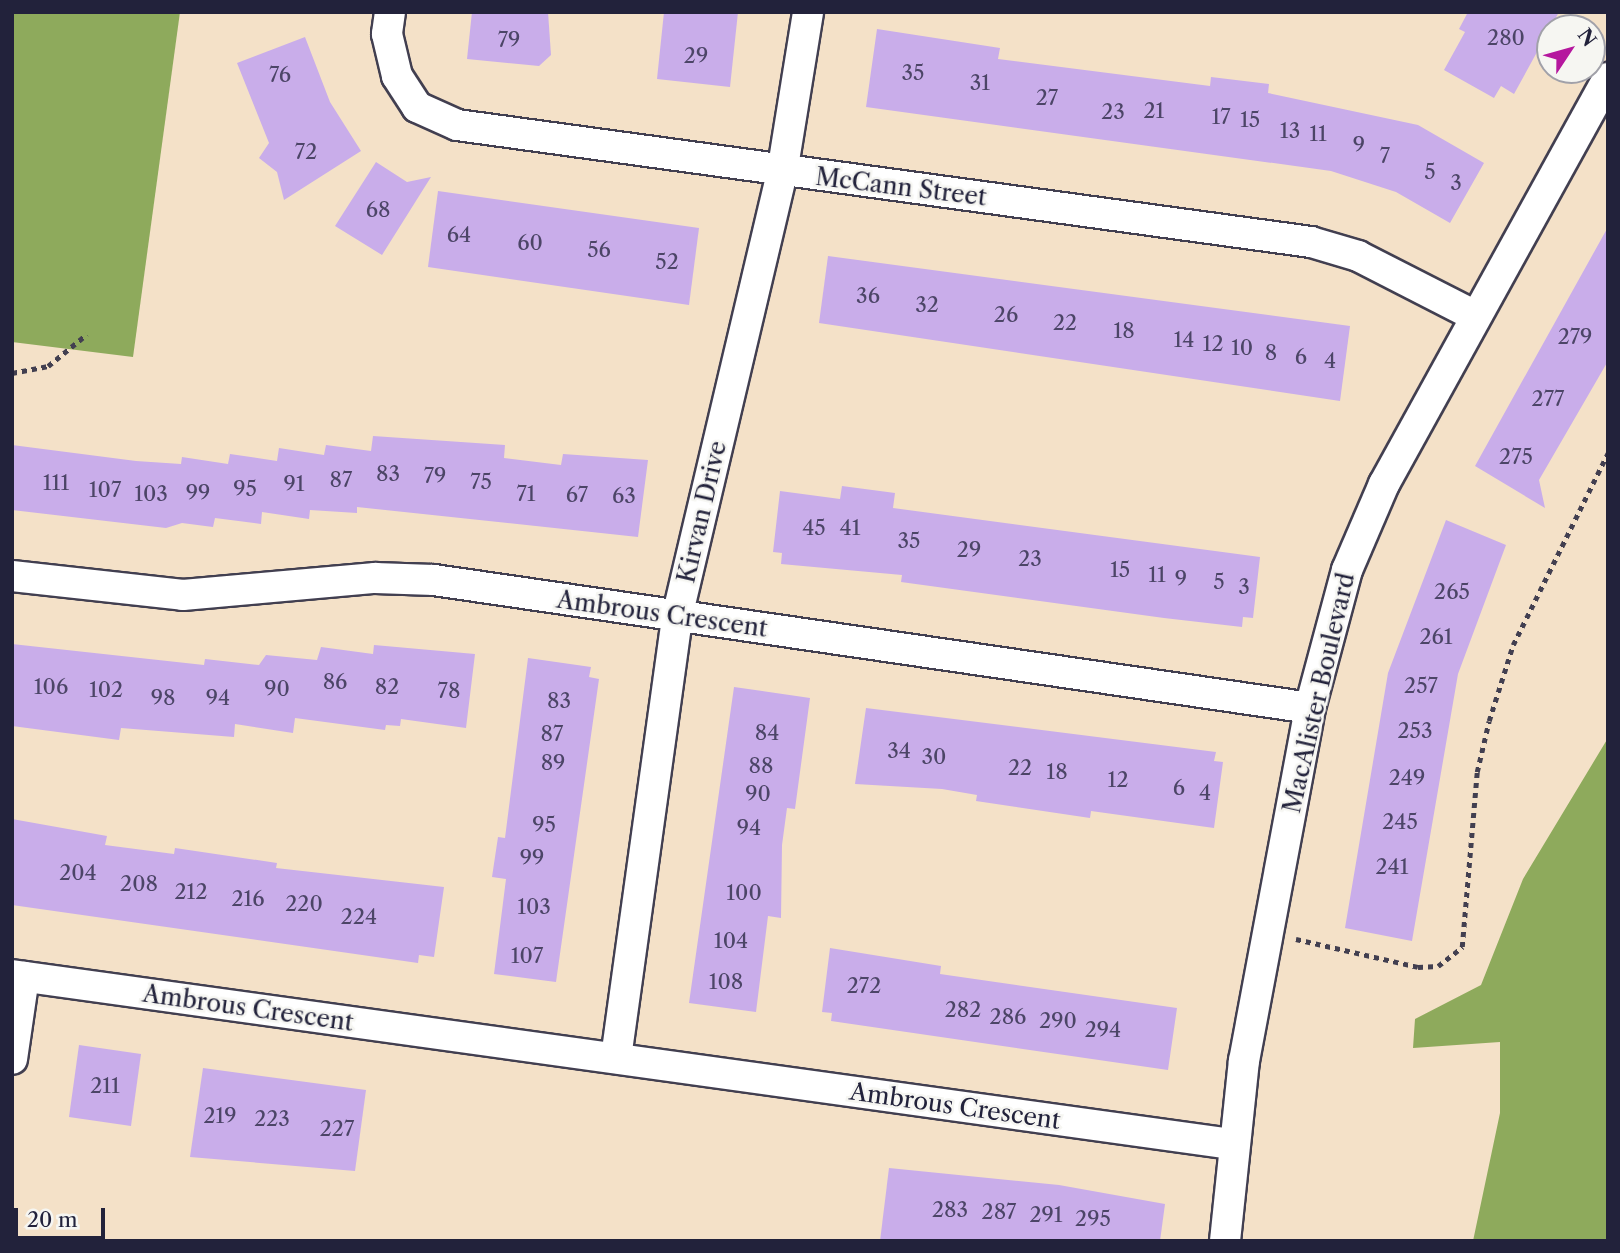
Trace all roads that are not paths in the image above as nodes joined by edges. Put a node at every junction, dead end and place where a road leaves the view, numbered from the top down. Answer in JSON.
{"nodes":[{"id":1,"x":390,"y":12,"type":"edge"},
{"id":2,"x":808,"y":12,"type":"edge"},
{"id":3,"x":1608,"y":78,"type":"edge"},
{"id":4,"x":782,"y":173,"type":"junction"},
{"id":5,"x":1475,"y":316,"type":"junction"},
{"id":6,"x":12,"y":576,"type":"edge"},
{"id":7,"x":677,"y":617,"type":"junction"},
{"id":8,"x":1310,"y":708,"type":"junction"},
{"id":9,"x":18,"y":976,"type":"edge"},
{"id":10,"x":616,"y":1058,"type":"junction"},
{"id":11,"x":12,"y":1059,"type":"edge"},
{"id":12,"x":1233,"y":1144,"type":"junction"},
{"id":13,"x":1225,"y":1241,"type":"edge"}],
"edges":[{"from":1,"to":4,"type":"street","name":"McCann Street"},
{"from":2,"to":4,"type":"street","name":"Kirvan Drive"},
{"from":3,"to":5,"type":"street","name":"MacAlister Boulevard"},
{"from":4,"to":5,"type":"street","name":"McCann Street"},
{"from":4,"to":7,"type":"street","name":"Kirvan Drive"},
{"from":5,"to":8,"type":"street","name":"MacAlister Boulevard"},
{"from":6,"to":7,"type":"street","name":"Ambrous Crescent"},
{"from":7,"to":8,"type":"street","name":"Ambrous Crescent"},
{"from":7,"to":10,"type":"street","name":"Kirvan Drive"},
{"from":8,"to":12,"type":"street","name":"MacAlister Boulevard"},
{"from":9,"to":10,"type":"street","name":"Ambrous Crescent"},
{"from":9,"to":11,"type":"street"},
{"from":10,"to":12,"type":"street","name":"Ambrous Crescent"},
{"from":12,"to":13,"type":"street","name":"MacAlister Boulevard"}]}
